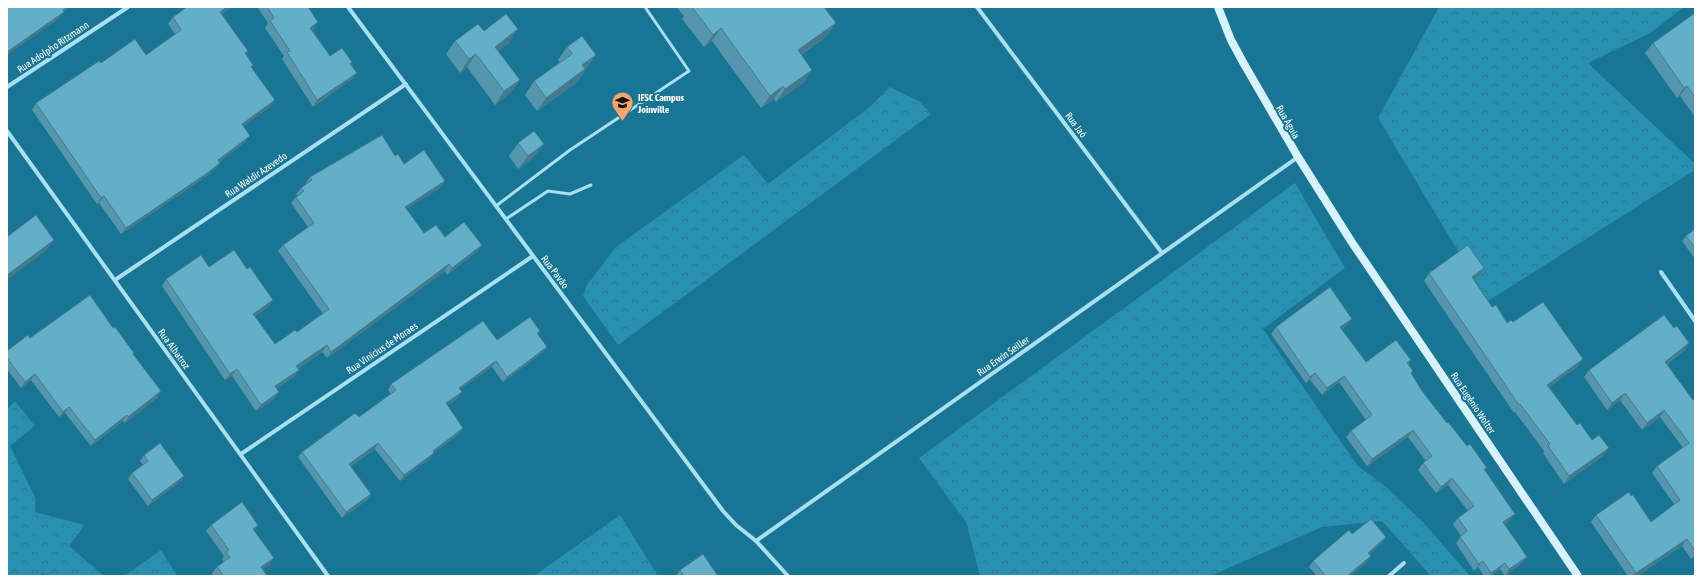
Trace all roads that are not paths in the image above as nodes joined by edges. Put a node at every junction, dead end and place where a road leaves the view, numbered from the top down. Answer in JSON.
{"nodes":[{"id":1,"x":128,"y":7,"type":"edge"},
{"id":2,"x":348,"y":7,"type":"edge"},
{"id":3,"x":645,"y":7,"type":"edge"},
{"id":4,"x":977,"y":7,"type":"edge"},
{"id":5,"x":1218,"y":7,"type":"edge"},
{"id":6,"x":406,"y":84,"type":"junction"},
{"id":7,"x":7,"y":87,"type":"edge"},
{"id":8,"x":7,"y":131,"type":"edge"},
{"id":9,"x":1298,"y":157,"type":"junction"},
{"id":10,"x":591,"y":185,"type":"dead end"},
{"id":11,"x":496,"y":206,"type":"junction"},
{"id":12,"x":506,"y":219,"type":"junction"},
{"id":13,"x":1351,"y":241,"type":"joint"},
{"id":14,"x":1162,"y":253,"type":"junction"},
{"id":15,"x":533,"y":256,"type":"junction"},
{"id":16,"x":1661,"y":272,"type":"dead end"},
{"id":17,"x":115,"y":280,"type":"junction"},
{"id":18,"x":1695,"y":321,"type":"edge"},
{"id":19,"x":241,"y":454,"type":"junction"},
{"id":20,"x":756,"y":541,"type":"junction"},
{"id":21,"x":1404,"y":563,"type":"dead end"},
{"id":22,"x":328,"y":576,"type":"edge"},
{"id":23,"x":788,"y":576,"type":"edge"},
{"id":24,"x":1389,"y":576,"type":"edge"},
{"id":25,"x":1578,"y":576,"type":"edge"}],
"edges":[{"from":1,"to":7,"type":"street","name":"Rua Adolpho Ritzmann"},
{"from":2,"to":6,"type":"street","name":"Rua Pavão"},
{"from":3,"to":11,"type":"lane"},
{"from":4,"to":14,"type":"street","name":"Rua Jaó"},
{"from":5,"to":9,"type":"street","name":"Rua Águia"},
{"from":6,"to":11,"type":"street","name":"Rua Pavão"},
{"from":6,"to":17,"type":"street","name":"Rua Waldir Azevedo"},
{"from":8,"to":17,"type":"street","name":"Rua Albatroz"},
{"from":9,"to":13,"type":"street","name":"Rua Águia"},
{"from":9,"to":14,"type":"street","name":"Rua Erwin Seiller"},
{"from":10,"to":12,"type":"lane"},
{"from":11,"to":12,"type":"street","name":"Rua Pavão"},
{"from":12,"to":15,"type":"street","name":"Rua Pavão"},
{"from":13,"to":25,"type":"street","name":"Rua Eugênio Wolter"},
{"from":14,"to":20,"type":"street","name":"Rua Erwin Seiller"},
{"from":15,"to":19,"type":"street","name":"Rua Vinícius de Moraes"},
{"from":15,"to":20,"type":"street","name":"Rua Pavão"},
{"from":16,"to":18,"type":"street"},
{"from":17,"to":19,"type":"street","name":"Rua Albatroz"},
{"from":19,"to":22,"type":"street","name":"Rua Albatroz"},
{"from":20,"to":23,"type":"street"},
{"from":21,"to":24,"type":"street"}]}
